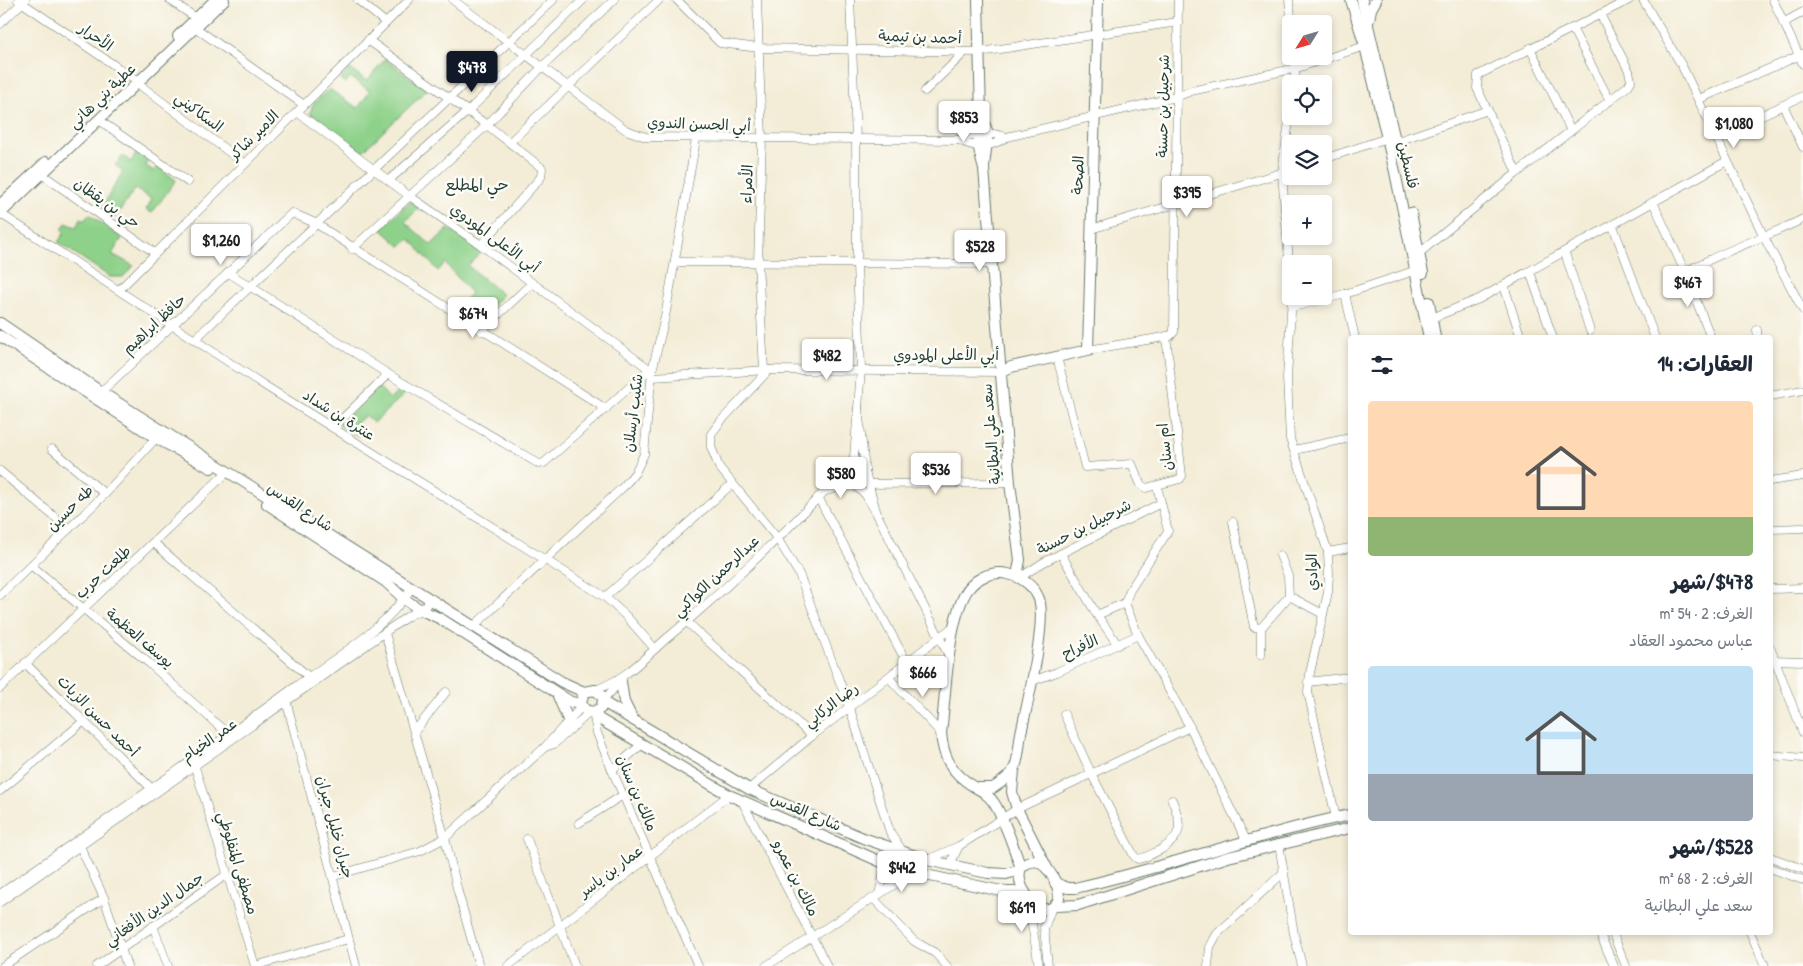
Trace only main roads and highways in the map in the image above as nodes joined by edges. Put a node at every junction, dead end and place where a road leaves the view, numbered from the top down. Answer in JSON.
{"nodes":[{"id":1,"x":215,"y":0,"type":"edge"},
{"id":2,"x":224,"y":0,"type":"edge"},
{"id":3,"x":978,"y":0,"type":"edge"},
{"id":4,"x":1098,"y":0,"type":"edge"},
{"id":5,"x":1376,"y":0,"type":"edge"},
{"id":6,"x":1359,"y":4,"type":"edge"},
{"id":7,"x":196,"y":23,"type":"junction"},
{"id":8,"x":1370,"y":28,"type":"junction"},
{"id":9,"x":135,"y":81,"type":"junction"},
{"id":10,"x":981,"y":116,"type":"junction"},
{"id":11,"x":1391,"y":140,"type":"junction"},
{"id":12,"x":984,"y":169,"type":"junction"},
{"id":13,"x":0,"y":211,"type":"edge"},
{"id":14,"x":1419,"y":270,"type":"junction"},
{"id":15,"x":0,"y":323,"type":"edge"},
{"id":16,"x":1429,"y":335,"type":"edge"},
{"id":17,"x":1435,"y":335,"type":"edge"},
{"id":18,"x":0,"y":336,"type":"edge"},
{"id":19,"x":1088,"y":350,"type":"joint"},
{"id":20,"x":1001,"y":372,"type":"junction"},
{"id":21,"x":1018,"y":577,"type":"junction"},
{"id":22,"x":622,"y":680,"type":"road end"},
{"id":23,"x":584,"y":692,"type":"junction"},
{"id":24,"x":556,"y":693,"type":"junction"},
{"id":25,"x":603,"y":701,"type":"junction"},
{"id":26,"x":588,"y":709,"type":"junction"},
{"id":27,"x":634,"y":721,"type":"junction"},
{"id":28,"x":569,"y":722,"type":"road end"},
{"id":29,"x":1014,"y":767,"type":"junction"},
{"id":30,"x":976,"y":788,"type":"junction"},
{"id":31,"x":1348,"y":815,"type":"edge"},
{"id":32,"x":1348,"y":828,"type":"edge"},
{"id":33,"x":1020,"y":869,"type":"junction"},
{"id":34,"x":1048,"y":871,"type":"junction"},
{"id":35,"x":1103,"y":882,"type":"junction"},
{"id":36,"x":1055,"y":883,"type":"junction"},
{"id":37,"x":1026,"y":894,"type":"junction"},
{"id":38,"x":1105,"y":895,"type":"junction"},
{"id":39,"x":1054,"y":906,"type":"junction"}],
"edges":[{"from":1,"to":7,"type":"main road"},
{"from":2,"to":7,"type":"main road","name":"عطية بني هاني"},
{"from":3,"to":10,"type":"main road","name":"سعد علي البطانية"},
{"from":4,"to":19,"type":"main road","name":"الصحة"},
{"from":5,"to":6,"type":"main road"},
{"from":5,"to":8,"type":"main road"},
{"from":6,"to":8,"type":"main road","name":"فلسطين"},
{"from":6,"to":11,"type":"main road","name":"فلسطين"},
{"from":7,"to":9,"type":"main road","name":"عطية بني هاني"},
{"from":8,"to":11,"type":"main road","name":"فلسطين"},
{"from":9,"to":13,"type":"main road"},
{"from":9,"to":13,"type":"main road","name":"عطية بني هاني"},
{"from":10,"to":12,"type":"main road","name":"سعد علي البطانية"},
{"from":10,"to":12,"type":"main road","name":"سعد علي البطانية"},
{"from":11,"to":14,"type":"main road","name":"فلسطين"},
{"from":12,"to":20,"type":"main road","name":"سعد علي البطانية"},
{"from":14,"to":16,"type":"main road","name":"فلسطين"},
{"from":14,"to":17,"type":"main road","name":"فلسطين"},
{"from":15,"to":23,"type":"main road"},
{"from":18,"to":24,"type":"main road","name":"شارع القدس"},
{"from":19,"to":20,"type":"main road","name":"أبي الأعلى المودوي"},
{"from":20,"to":21,"type":"main road","name":"سعد علي البطانية"},
{"from":21,"to":29,"type":"main road"},
{"from":21,"to":30,"type":"main road"},
{"from":22,"to":27,"type":"main road"},
{"from":23,"to":25,"type":"main road"},
{"from":23,"to":26,"type":"main road"},
{"from":24,"to":26,"type":"main road","name":"شارع القدس"},
{"from":24,"to":28,"type":"main road"},
{"from":25,"to":26,"type":"main road"},
{"from":25,"to":27,"type":"main road"},
{"from":26,"to":37,"type":"main road","name":"شارع القدس"},
{"from":27,"to":33,"type":"main road"},
{"from":29,"to":30,"type":"main road"},
{"from":29,"to":34,"type":"main road"},
{"from":30,"to":33,"type":"main road"},
{"from":31,"to":35,"type":"main road"},
{"from":32,"to":38,"type":"main road"},
{"from":33,"to":34,"type":"main road"},
{"from":33,"to":37,"type":"main road"},
{"from":34,"to":36,"type":"main road"},
{"from":35,"to":36,"type":"main road"},
{"from":35,"to":38,"type":"main road"},
{"from":36,"to":39,"type":"main road"},
{"from":37,"to":39,"type":"main road"},
{"from":38,"to":39,"type":"main road"}]}
